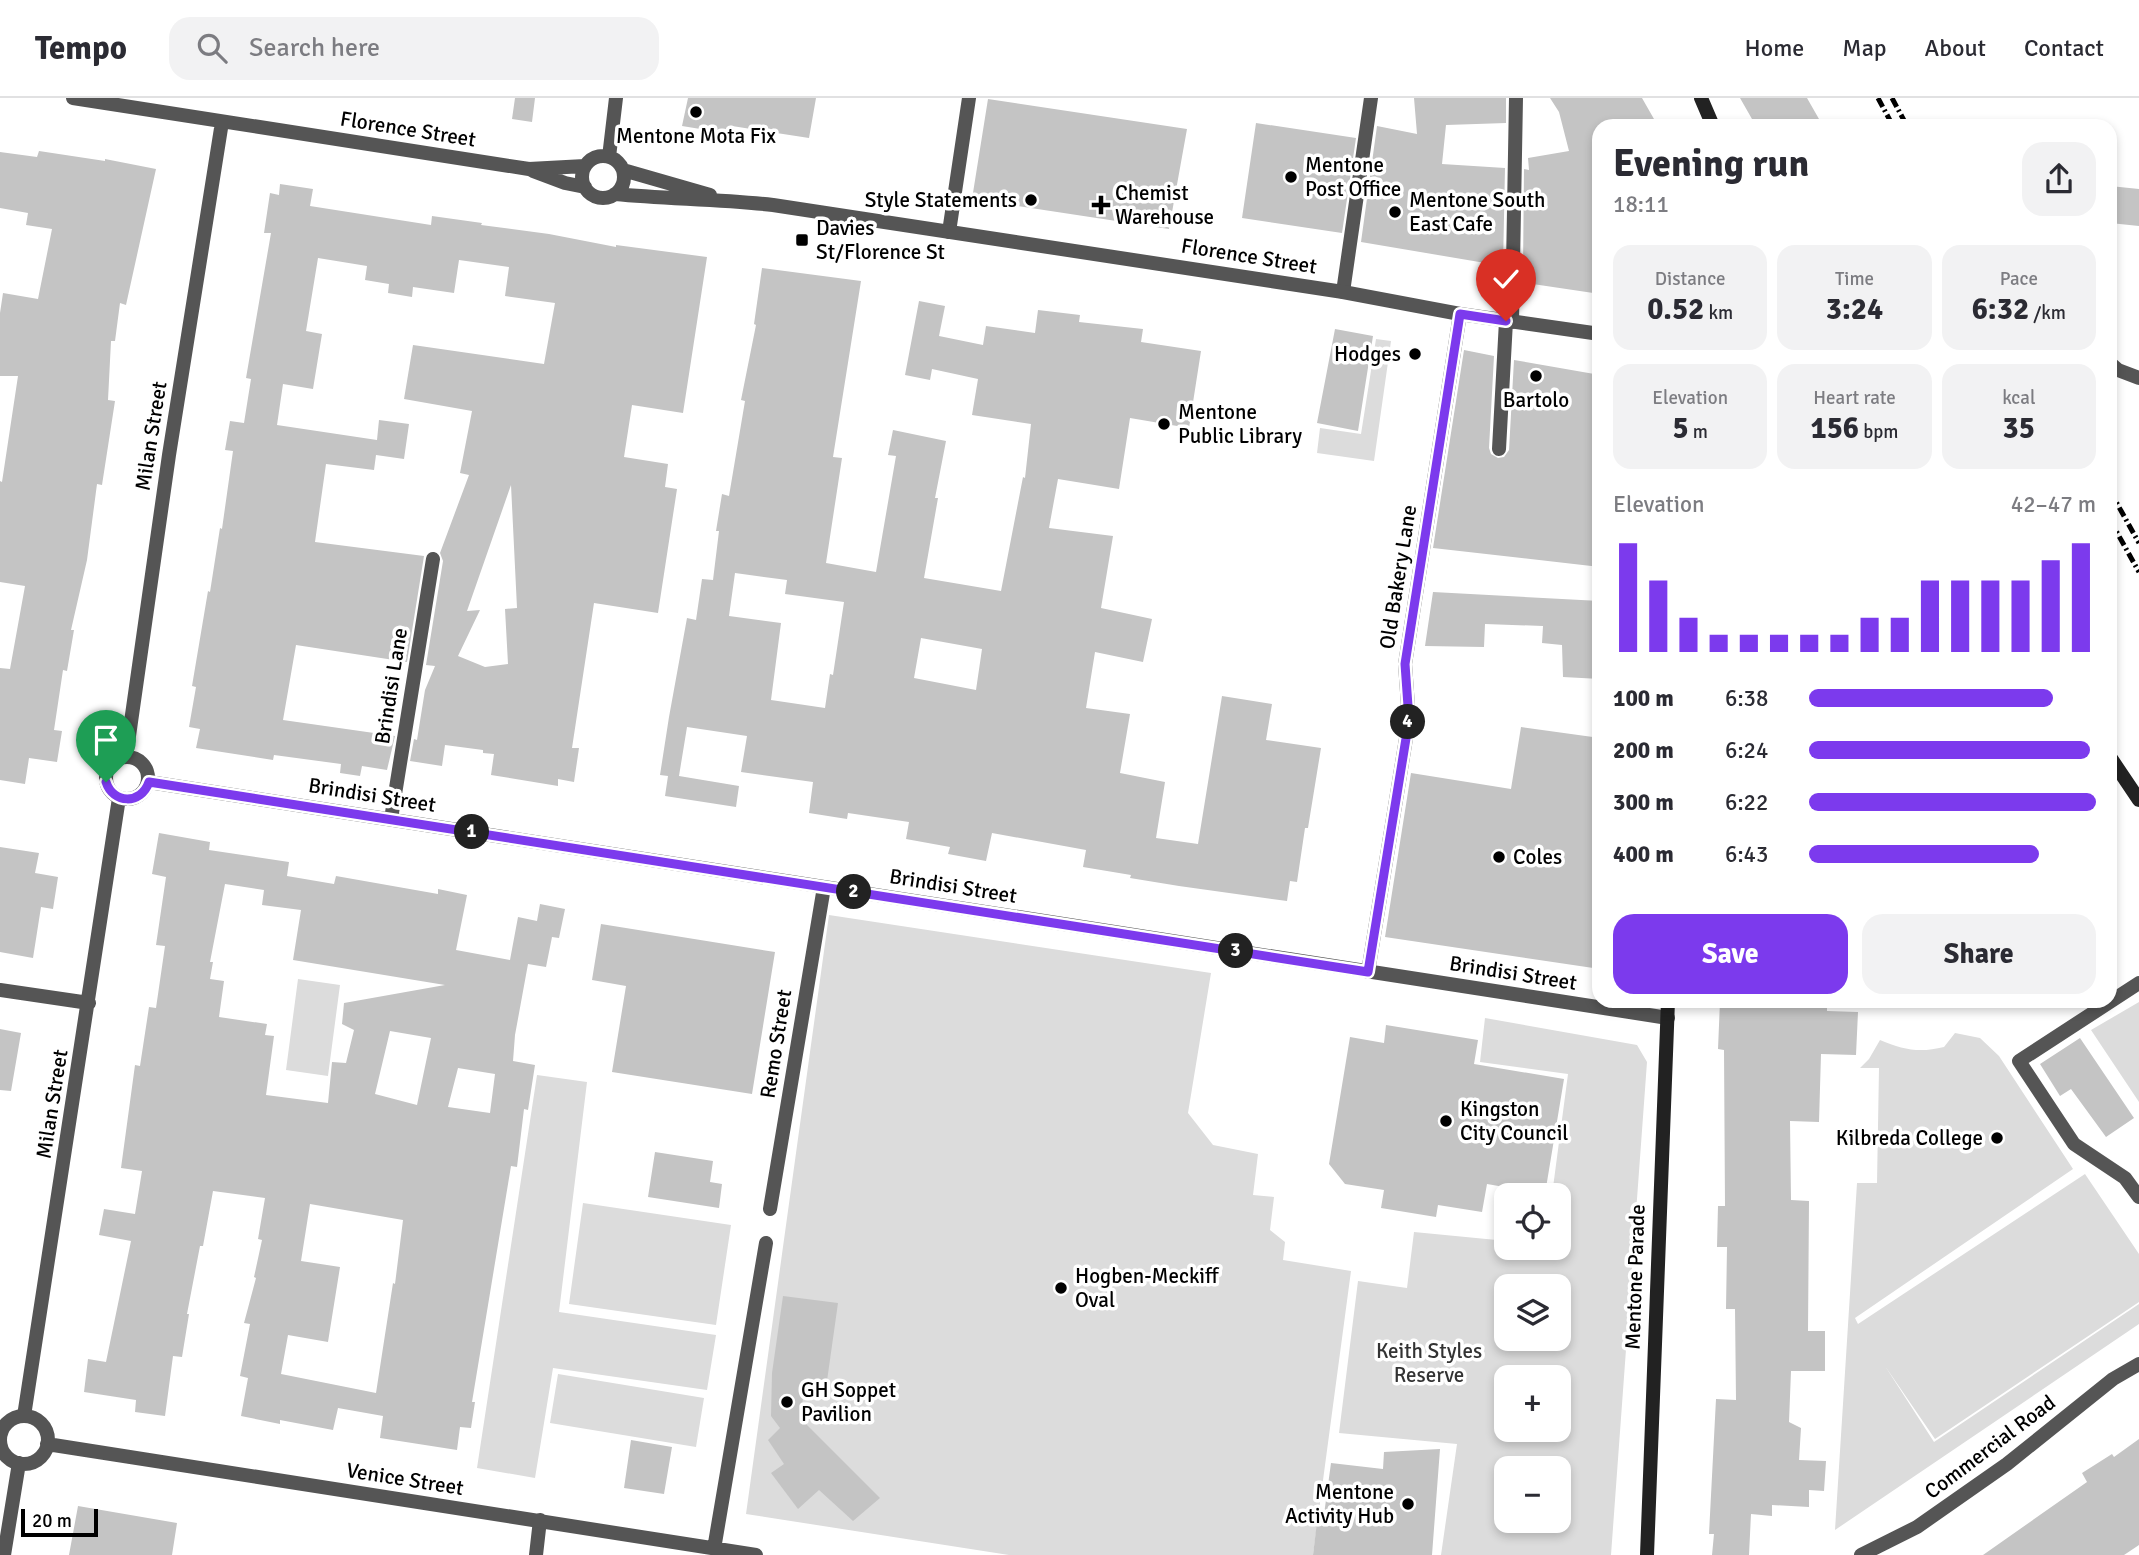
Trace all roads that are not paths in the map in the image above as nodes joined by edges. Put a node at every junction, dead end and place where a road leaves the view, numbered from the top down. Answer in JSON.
{"nodes":[{"id":1,"x":73,"y":98,"type":"edge"},
{"id":2,"x":617,"y":98,"type":"edge"},
{"id":3,"x":969,"y":98,"type":"edge"},
{"id":4,"x":1371,"y":98,"type":"edge"},
{"id":5,"x":1516,"y":98,"type":"edge"},
{"id":6,"x":1701,"y":98,"type":"edge"},
{"id":7,"x":1710,"y":119,"type":"edge"},
{"id":8,"x":222,"y":122,"type":"junction"},
{"id":9,"x":609,"y":156,"type":"junction"},
{"id":10,"x":585,"y":166,"type":"junction"},
{"id":11,"x":529,"y":169,"type":"junction"},
{"id":12,"x":623,"y":170,"type":"junction"},
{"id":13,"x":585,"y":187,"type":"junction"},
{"id":14,"x":615,"y":194,"type":"junction"},
{"id":15,"x":725,"y":200,"type":"junction"},
{"id":16,"x":949,"y":232,"type":"junction"},
{"id":17,"x":1343,"y":292,"type":"junction"},
{"id":18,"x":1460,"y":314,"type":"junction"},
{"id":19,"x":1509,"y":321,"type":"junction"},
{"id":20,"x":1592,"y":333,"type":"edge"},
{"id":21,"x":2117,"y":369,"type":"edge"},
{"id":22,"x":2139,"y":378,"type":"edge"},
{"id":23,"x":1499,"y":449,"type":"dead end"},
{"id":24,"x":433,"y":559,"type":"dead end"},
{"id":25,"x":125,"y":757,"type":"junction"},
{"id":26,"x":2117,"y":767,"type":"edge"},
{"id":27,"x":149,"y":782,"type":"junction"},
{"id":28,"x":119,"y":798,"type":"junction"},
{"id":29,"x":2139,"y":800,"type":"edge"},
{"id":30,"x":391,"y":819,"type":"junction"},
{"id":31,"x":824,"y":887,"type":"junction"},
{"id":32,"x":1368,"y":972,"type":"junction"},
{"id":33,"x":2139,"y":983,"type":"edge"},
{"id":34,"x":0,"y":990,"type":"edge"},
{"id":35,"x":2117,"y":997,"type":"edge"},
{"id":36,"x":89,"y":1003,"type":"junction"},
{"id":37,"x":1592,"y":1006,"type":"edge"},
{"id":38,"x":1603,"y":1008,"type":"edge"},
{"id":39,"x":1668,"y":1008,"type":"edge"},
{"id":40,"x":2100,"y":1008,"type":"edge"},
{"id":41,"x":1668,"y":1018,"type":"junction"},
{"id":42,"x":2139,"y":1197,"type":"edge"},
{"id":43,"x":770,"y":1209,"type":"dead end"},
{"id":44,"x":766,"y":1243,"type":"dead end"},
{"id":45,"x":2139,"y":1364,"type":"edge"},
{"id":46,"x":24,"y":1416,"type":"junction"},
{"id":47,"x":47,"y":1444,"type":"junction"},
{"id":48,"x":19,"y":1463,"type":"junction"},
{"id":49,"x":540,"y":1520,"type":"junction"},
{"id":50,"x":714,"y":1549,"type":"junction"},
{"id":51,"x":4,"y":1555,"type":"edge"},
{"id":52,"x":536,"y":1555,"type":"edge"},
{"id":53,"x":756,"y":1555,"type":"edge"},
{"id":54,"x":1647,"y":1555,"type":"edge"},
{"id":55,"x":1861,"y":1555,"type":"edge"}],
"edges":[{"from":1,"to":8,"type":"street","name":"Florence Street"},
{"from":2,"to":9,"type":"street"},
{"from":3,"to":16,"type":"street"},
{"from":4,"to":17,"type":"street"},
{"from":5,"to":19,"type":"street"},
{"from":6,"to":7,"type":"street"},
{"from":8,"to":11,"type":"street","name":"Florence Street"},
{"from":8,"to":25,"type":"street","name":"Milan Street"},
{"from":9,"to":10,"type":"street"},
{"from":9,"to":12,"type":"street"},
{"from":10,"to":11,"type":"street","name":"Florence Street"},
{"from":10,"to":13,"type":"street"},
{"from":11,"to":13,"type":"street","name":"Florence Street"},
{"from":12,"to":14,"type":"street"},
{"from":12,"to":15,"type":"street","name":"Florence Street"},
{"from":13,"to":14,"type":"street"},
{"from":14,"to":15,"type":"street","name":"Florence Street"},
{"from":15,"to":16,"type":"street","name":"Florence Street"},
{"from":16,"to":17,"type":"street","name":"Florence Street"},
{"from":17,"to":18,"type":"street","name":"Florence Street"},
{"from":18,"to":19,"type":"street","name":"Florence Street"},
{"from":18,"to":32,"type":"street","name":"Old Bakery Lane"},
{"from":19,"to":20,"type":"street","name":"Florence Street"},
{"from":19,"to":23,"type":"street"},
{"from":21,"to":22,"type":"street"},
{"from":24,"to":30,"type":"street","name":"Brindisi Lane"},
{"from":25,"to":27,"type":"street"},
{"from":25,"to":28,"type":"street"},
{"from":26,"to":29,"type":"street"},
{"from":27,"to":28,"type":"street"},
{"from":27,"to":30,"type":"street","name":"Brindisi Street"},
{"from":28,"to":36,"type":"street","name":"Milan Street"},
{"from":30,"to":31,"type":"street","name":"Brindisi Street"},
{"from":31,"to":32,"type":"street","name":"Brindisi Street"},
{"from":31,"to":43,"type":"street","name":"Remo Street"},
{"from":32,"to":37,"type":"street","name":"Brindisi Street"},
{"from":33,"to":35,"type":"street"},
{"from":34,"to":36,"type":"street"},
{"from":36,"to":46,"type":"street","name":"Milan Street"},
{"from":38,"to":41,"type":"street","name":"Brindisi Street"},
{"from":39,"to":41,"type":"street","name":"Mentone Parade"},
{"from":40,"to":42,"type":"street"},
{"from":41,"to":54,"type":"street","name":"Mentone Parade"},
{"from":44,"to":50,"type":"street"},
{"from":45,"to":55,"type":"street","name":"Commercial Road"},
{"from":46,"to":47,"type":"street"},
{"from":46,"to":48,"type":"street"},
{"from":47,"to":48,"type":"street"},
{"from":47,"to":49,"type":"street","name":"Venice Street"},
{"from":48,"to":51,"type":"street"},
{"from":49,"to":50,"type":"street","name":"Venice Street"},
{"from":49,"to":52,"type":"street"},
{"from":50,"to":53,"type":"street","name":"Venice Street"}]}
